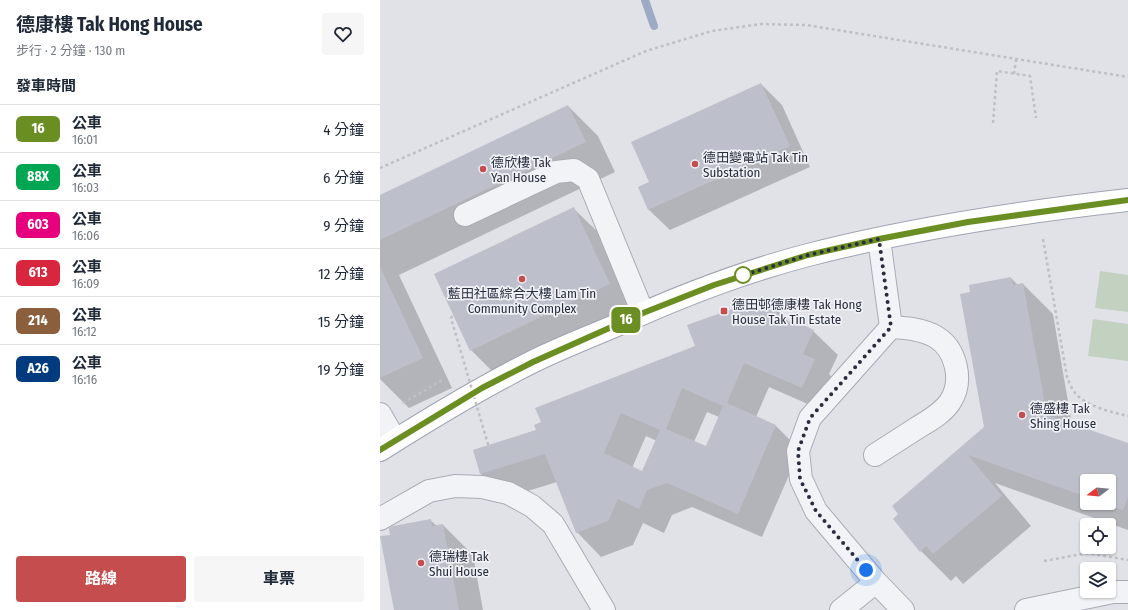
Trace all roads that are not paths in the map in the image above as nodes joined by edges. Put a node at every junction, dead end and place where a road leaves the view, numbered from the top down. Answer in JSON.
{"nodes":[{"id":1,"x":1128,"y":200,"type":"edge"},
{"id":2,"x":465,"y":215,"type":"dead end"},
{"id":3,"x":879,"y":239,"type":"junction"},
{"id":4,"x":643,"y":313,"type":"junction"},
{"id":5,"x":891,"y":327,"type":"junction"},
{"id":6,"x":380,"y":414,"type":"edge"},
{"id":7,"x":388,"y":446,"type":"edge"},
{"id":8,"x":875,"y":455,"type":"dead end"},
{"id":9,"x":380,"y":519,"type":"edge"},
{"id":10,"x":876,"y":582,"type":"junction"},
{"id":11,"x":1128,"y":592,"type":"edge"},
{"id":12,"x":604,"y":610,"type":"edge"},
{"id":13,"x":841,"y":610,"type":"edge"},
{"id":14,"x":903,"y":610,"type":"edge"},
{"id":15,"x":1026,"y":610,"type":"edge"}],
"edges":[{"from":1,"to":3,"type":"main road"},
{"from":2,"to":4,"type":"lane"},
{"from":3,"to":4,"type":"main road"},
{"from":3,"to":5,"type":"lane"},
{"from":4,"to":7,"type":"main road"},
{"from":5,"to":8,"type":"lane"},
{"from":5,"to":10,"type":"lane"},
{"from":6,"to":7,"type":"lane"},
{"from":9,"to":12,"type":"lane"},
{"from":10,"to":13,"type":"lane"},
{"from":10,"to":14,"type":"lane"},
{"from":11,"to":15,"type":"lane"}]}
